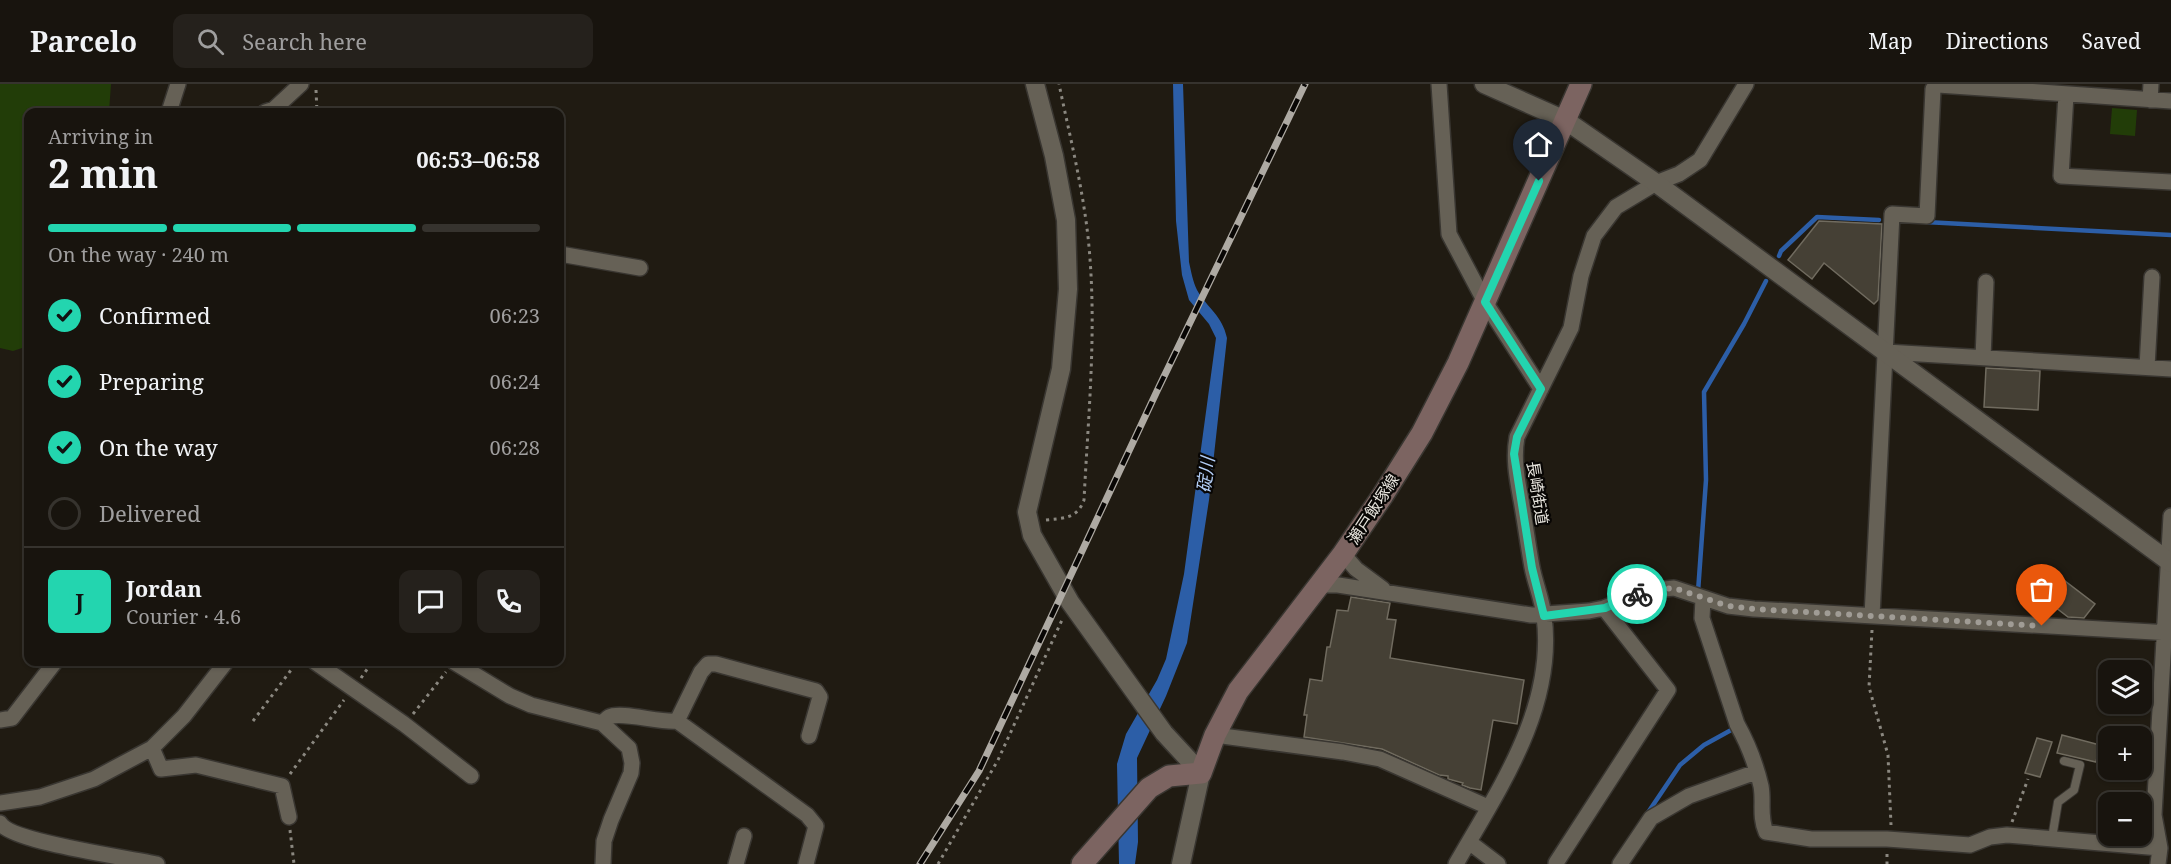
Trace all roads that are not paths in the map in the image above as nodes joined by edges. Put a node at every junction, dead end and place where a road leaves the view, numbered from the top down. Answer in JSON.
{"nodes":[{"id":1,"x":178,"y":84,"type":"edge"},
{"id":2,"x":301,"y":84,"type":"edge"},
{"id":3,"x":1035,"y":84,"type":"edge"},
{"id":4,"x":1439,"y":84,"type":"edge"},
{"id":5,"x":1484,"y":84,"type":"edge"},
{"id":6,"x":1581,"y":84,"type":"edge"},
{"id":7,"x":1746,"y":84,"type":"edge"},
{"id":8,"x":1938,"y":84,"type":"edge"},
{"id":9,"x":2059,"y":91,"type":"edge"},
{"id":10,"x":2151,"y":92,"type":"edge"},
{"id":11,"x":2171,"y":101,"type":"edge"},
{"id":12,"x":170,"y":108,"type":"edge"},
{"id":13,"x":275,"y":108,"type":"edge"},
{"id":14,"x":1565,"y":120,"type":"junction"},
{"id":15,"x":2171,"y":182,"type":"edge"},
{"id":16,"x":1656,"y":183,"type":"junction"},
{"id":17,"x":564,"y":255,"type":"edge"},
{"id":18,"x":640,"y":268,"type":"dead end"},
{"id":19,"x":2152,"y":277,"type":"dead end"},
{"id":20,"x":1986,"y":282,"type":"dead end"},
{"id":21,"x":1485,"y":302,"type":"junction"},
{"id":22,"x":1886,"y":352,"type":"junction"},
{"id":23,"x":1983,"y":358,"type":"junction"},
{"id":24,"x":2147,"y":367,"type":"junction"},
{"id":25,"x":2171,"y":369,"type":"edge"},
{"id":26,"x":1541,"y":389,"type":"junction"},
{"id":27,"x":2171,"y":516,"type":"edge"},
{"id":28,"x":1343,"y":554,"type":"junction"},
{"id":29,"x":2169,"y":562,"type":"edge"},
{"id":30,"x":1316,"y":589,"type":"junction"},
{"id":31,"x":1388,"y":592,"type":"junction"},
{"id":32,"x":1703,"y":599,"type":"junction"},
{"id":33,"x":1605,"y":608,"type":"junction"},
{"id":34,"x":1544,"y":616,"type":"junction"},
{"id":35,"x":1872,"y":616,"type":"junction"},
{"id":36,"x":2167,"y":633,"type":"edge"},
{"id":37,"x":52,"y":666,"type":"edge"},
{"id":38,"x":223,"y":666,"type":"edge"},
{"id":39,"x":321,"y":666,"type":"edge"},
{"id":40,"x":461,"y":666,"type":"edge"},
{"id":41,"x":0,"y":720,"type":"edge"},
{"id":42,"x":677,"y":721,"type":"junction"},
{"id":43,"x":602,"y":723,"type":"junction"},
{"id":44,"x":1215,"y":735,"type":"junction"},
{"id":45,"x":809,"y":736,"type":"dead end"},
{"id":46,"x":152,"y":748,"type":"junction"},
{"id":47,"x":2064,"y":760,"type":"dead end"},
{"id":48,"x":1756,"y":772,"type":"junction"},
{"id":49,"x":1201,"y":774,"type":"junction"},
{"id":50,"x":471,"y":776,"type":"dead end"},
{"id":51,"x":0,"y":803,"type":"edge"},
{"id":52,"x":1488,"y":807,"type":"junction"},
{"id":53,"x":289,"y":817,"type":"road end"},
{"id":54,"x":0,"y":823,"type":"edge"},
{"id":55,"x":744,"y":836,"type":"dead end"},
{"id":56,"x":2052,"y":838,"type":"junction"},
{"id":57,"x":1469,"y":842,"type":"junction"},
{"id":58,"x":2162,"y":856,"type":"edge"},
{"id":59,"x":1556,"y":863,"type":"edge"},
{"id":60,"x":157,"y":864,"type":"edge"},
{"id":61,"x":603,"y":864,"type":"edge"},
{"id":62,"x":736,"y":864,"type":"edge"},
{"id":63,"x":806,"y":864,"type":"edge"},
{"id":64,"x":1082,"y":864,"type":"edge"},
{"id":65,"x":1181,"y":864,"type":"edge"},
{"id":66,"x":1456,"y":864,"type":"edge"},
{"id":67,"x":1498,"y":864,"type":"edge"},
{"id":68,"x":1620,"y":864,"type":"edge"}],
"edges":[{"from":1,"to":12,"type":"street"},
{"from":2,"to":13,"type":"street"},
{"from":3,"to":49,"type":"street"},
{"from":4,"to":21,"type":"street"},
{"from":5,"to":14,"type":"street"},
{"from":6,"to":14,"type":"main road","name":"瀬戸飯塚線"},
{"from":7,"to":16,"type":"street","name":"長崎街道"},
{"from":8,"to":9,"type":"street"},
{"from":8,"to":22,"type":"street"},
{"from":9,"to":10,"type":"street"},
{"from":9,"to":15,"type":"street"},
{"from":10,"to":11,"type":"street"},
{"from":14,"to":16,"type":"street"},
{"from":14,"to":21,"type":"main road","name":"瀬戸飯塚線"},
{"from":16,"to":22,"type":"street"},
{"from":16,"to":26,"type":"street","name":"長崎街道"},
{"from":17,"to":18,"type":"street"},
{"from":19,"to":24,"type":"street"},
{"from":20,"to":23,"type":"street"},
{"from":21,"to":26,"type":"street"},
{"from":21,"to":28,"type":"main road","name":"瀬戸飯塚線"},
{"from":22,"to":23,"type":"street"},
{"from":22,"to":29,"type":"street"},
{"from":22,"to":35,"type":"street"},
{"from":23,"to":24,"type":"street"},
{"from":24,"to":25,"type":"street"},
{"from":26,"to":34,"type":"street","name":"長崎街道"},
{"from":27,"to":29,"type":"street"},
{"from":28,"to":30,"type":"main road","name":"瀬戸飯塚線"},
{"from":28,"to":31,"type":"street"},
{"from":29,"to":36,"type":"street"},
{"from":30,"to":31,"type":"street"},
{"from":30,"to":44,"type":"main road","name":"瀬戸飯塚線"},
{"from":31,"to":34,"type":"street"},
{"from":32,"to":33,"type":"street"},
{"from":32,"to":35,"type":"street"},
{"from":32,"to":48,"type":"street"},
{"from":33,"to":34,"type":"street"},
{"from":33,"to":59,"type":"street"},
{"from":34,"to":52,"type":"street","name":"長崎街道"},
{"from":35,"to":36,"type":"street"},
{"from":36,"to":58,"type":"street"},
{"from":37,"to":41,"type":"street"},
{"from":38,"to":46,"type":"street"},
{"from":39,"to":50,"type":"street"},
{"from":40,"to":43,"type":"street"},
{"from":42,"to":43,"type":"street"},
{"from":42,"to":45,"type":"street"},
{"from":42,"to":63,"type":"street"},
{"from":43,"to":61,"type":"street"},
{"from":44,"to":49,"type":"main road","name":"瀬戸飯塚線"},
{"from":44,"to":52,"type":"street"},
{"from":46,"to":51,"type":"street"},
{"from":46,"to":53,"type":"street"},
{"from":47,"to":56,"type":"lane"},
{"from":48,"to":56,"type":"street"},
{"from":48,"to":68,"type":"street"},
{"from":49,"to":64,"type":"main road"},
{"from":49,"to":65,"type":"street"},
{"from":52,"to":57,"type":"street","name":"長崎街道"},
{"from":54,"to":60,"type":"street"},
{"from":55,"to":62,"type":"street"},
{"from":56,"to":58,"type":"street"},
{"from":57,"to":66,"type":"street","name":"長崎街道"},
{"from":57,"to":67,"type":"street"}]}
